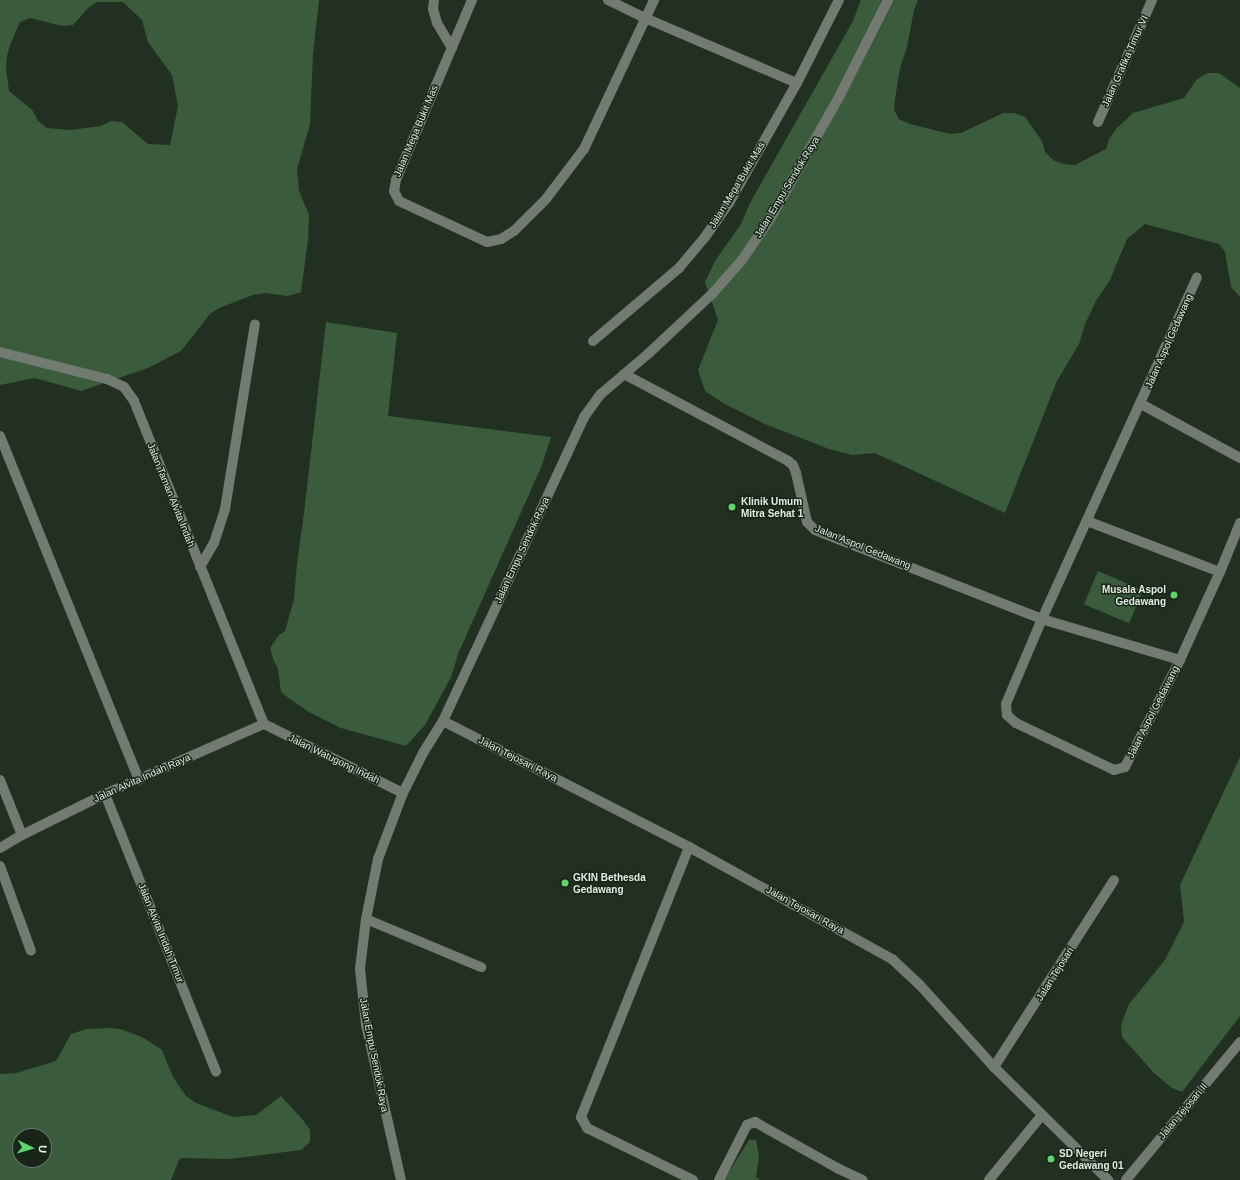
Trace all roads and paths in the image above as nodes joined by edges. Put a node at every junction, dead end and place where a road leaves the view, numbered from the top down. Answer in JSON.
{"nodes":[{"id":1,"x":434,"y":0,"type":"edge"},
{"id":2,"x":472,"y":0,"type":"edge"},
{"id":3,"x":608,"y":0,"type":"edge"},
{"id":4,"x":654,"y":0,"type":"edge"},
{"id":5,"x":839,"y":0,"type":"edge"},
{"id":6,"x":888,"y":0,"type":"edge"},
{"id":7,"x":1152,"y":0,"type":"edge"},
{"id":8,"x":646,"y":18,"type":"junction"},
{"id":9,"x":452,"y":48,"type":"junction"},
{"id":10,"x":797,"y":83,"type":"junction"},
{"id":11,"x":1098,"y":122,"type":"dead end"},
{"id":12,"x":1197,"y":278,"type":"dead end"},
{"id":13,"x":255,"y":324,"type":"dead end"},
{"id":14,"x":593,"y":341,"type":"dead end"},
{"id":15,"x":0,"y":352,"type":"edge"},
{"id":16,"x":624,"y":374,"type":"junction"},
{"id":17,"x":1141,"y":404,"type":"junction"},
{"id":18,"x":0,"y":436,"type":"edge"},
{"id":19,"x":1240,"y":458,"type":"edge"},
{"id":20,"x":1087,"y":520,"type":"junction"},
{"id":21,"x":1240,"y":523,"type":"edge"},
{"id":22,"x":200,"y":567,"type":"junction"},
{"id":23,"x":1220,"y":572,"type":"junction"},
{"id":24,"x":1042,"y":619,"type":"junction"},
{"id":25,"x":1180,"y":660,"type":"junction"},
{"id":26,"x":443,"y":721,"type":"junction"},
{"id":27,"x":264,"y":724,"type":"junction"},
{"id":28,"x":0,"y":780,"type":"edge"},
{"id":29,"x":139,"y":780,"type":"junction"},
{"id":30,"x":403,"y":793,"type":"junction"},
{"id":31,"x":105,"y":794,"type":"junction"},
{"id":32,"x":22,"y":835,"type":"junction"},
{"id":33,"x":689,"y":847,"type":"junction"},
{"id":34,"x":0,"y":848,"type":"edge"},
{"id":35,"x":0,"y":866,"type":"edge"},
{"id":36,"x":1114,"y":880,"type":"dead end"},
{"id":37,"x":366,"y":919,"type":"junction"},
{"id":38,"x":31,"y":951,"type":"dead end"},
{"id":39,"x":481,"y":967,"type":"dead end"},
{"id":40,"x":1240,"y":1042,"type":"edge"},
{"id":41,"x":994,"y":1067,"type":"junction"},
{"id":42,"x":216,"y":1072,"type":"dead end"},
{"id":43,"x":1042,"y":1115,"type":"junction"},
{"id":44,"x":401,"y":1180,"type":"edge"},
{"id":45,"x":692,"y":1180,"type":"edge"},
{"id":46,"x":719,"y":1180,"type":"edge"},
{"id":47,"x":863,"y":1180,"type":"edge"},
{"id":48,"x":989,"y":1180,"type":"edge"},
{"id":49,"x":1108,"y":1180,"type":"edge"},
{"id":50,"x":1126,"y":1180,"type":"edge"}],
"edges":[{"from":1,"to":9,"type":"street"},
{"from":2,"to":9,"type":"street","name":"Jalan Mega Bukit Mas"},
{"from":3,"to":8,"type":"street"},
{"from":4,"to":8,"type":"street","name":"Jalan Mega Bukit Mas"},
{"from":5,"to":10,"type":"street","name":"Jalan Mega Bukit Mas"},
{"from":6,"to":16,"type":"street","name":"Jalan Empu Sendok Raya"},
{"from":7,"to":11,"type":"street","name":"Jalan Grafika Timur VI"},
{"from":8,"to":9,"type":"street","name":"Jalan Mega Bukit Mas"},
{"from":8,"to":10,"type":"street"},
{"from":10,"to":14,"type":"street","name":"Jalan Mega Bukit Mas"},
{"from":12,"to":17,"type":"street","name":"Jalan Aspol Gedawang"},
{"from":13,"to":22,"type":"street"},
{"from":15,"to":22,"type":"street","name":"Jalan Taman Alvita Indah"},
{"from":16,"to":24,"type":"street","name":"Jalan Aspol Gedawang"},
{"from":16,"to":26,"type":"street","name":"Jalan Empu Sendok Raya"},
{"from":17,"to":19,"type":"street"},
{"from":17,"to":20,"type":"street","name":"Jalan Aspol Gedawang"},
{"from":18,"to":29,"type":"street"},
{"from":20,"to":23,"type":"street"},
{"from":20,"to":24,"type":"street","name":"Jalan Aspol Gedawang"},
{"from":21,"to":23,"type":"street","name":"Jalan Aspol Gedawang"},
{"from":22,"to":27,"type":"street","name":"Jalan Taman Alvita Indah"},
{"from":23,"to":25,"type":"street","name":"Jalan Aspol Gedawang"},
{"from":24,"to":25,"type":"street","name":"Jalan Aspol Gedawang"},
{"from":24,"to":25,"type":"street","name":"Jalan Aspol Gedawang"},
{"from":26,"to":30,"type":"street","name":"Jalan Empu Sendok Raya"},
{"from":26,"to":33,"type":"street","name":"Jalan Tejosari Raya"},
{"from":27,"to":29,"type":"street","name":"Jalan Alvita Indah Raya"},
{"from":27,"to":30,"type":"street","name":"Jalan Watugong Indah"},
{"from":28,"to":32,"type":"street"},
{"from":29,"to":31,"type":"street","name":"Jalan Alvita Indah Raya"},
{"from":30,"to":37,"type":"street","name":"Jalan Empu Sendok Raya"},
{"from":31,"to":32,"type":"street","name":"Jalan Alvita Indah Raya"},
{"from":31,"to":42,"type":"street","name":"Jalan Alvita Indah Timur"},
{"from":32,"to":34,"type":"street","name":"Jalan Alvita Indah Raya"},
{"from":33,"to":41,"type":"street","name":"Jalan Tejosari Raya"},
{"from":33,"to":45,"type":"street"},
{"from":35,"to":38,"type":"street"},
{"from":36,"to":41,"type":"street","name":"Jalan Tejosari"},
{"from":37,"to":39,"type":"street"},
{"from":37,"to":44,"type":"street","name":"Jalan Empu Sendok Raya"},
{"from":40,"to":50,"type":"street","name":"Jalan Tejosari II"},
{"from":41,"to":43,"type":"street","name":"Jalan Tejosari Raya"},
{"from":43,"to":48,"type":"street"},
{"from":43,"to":49,"type":"street","name":"Jalan Tejosari Raya"},
{"from":46,"to":47,"type":"street"}]}
